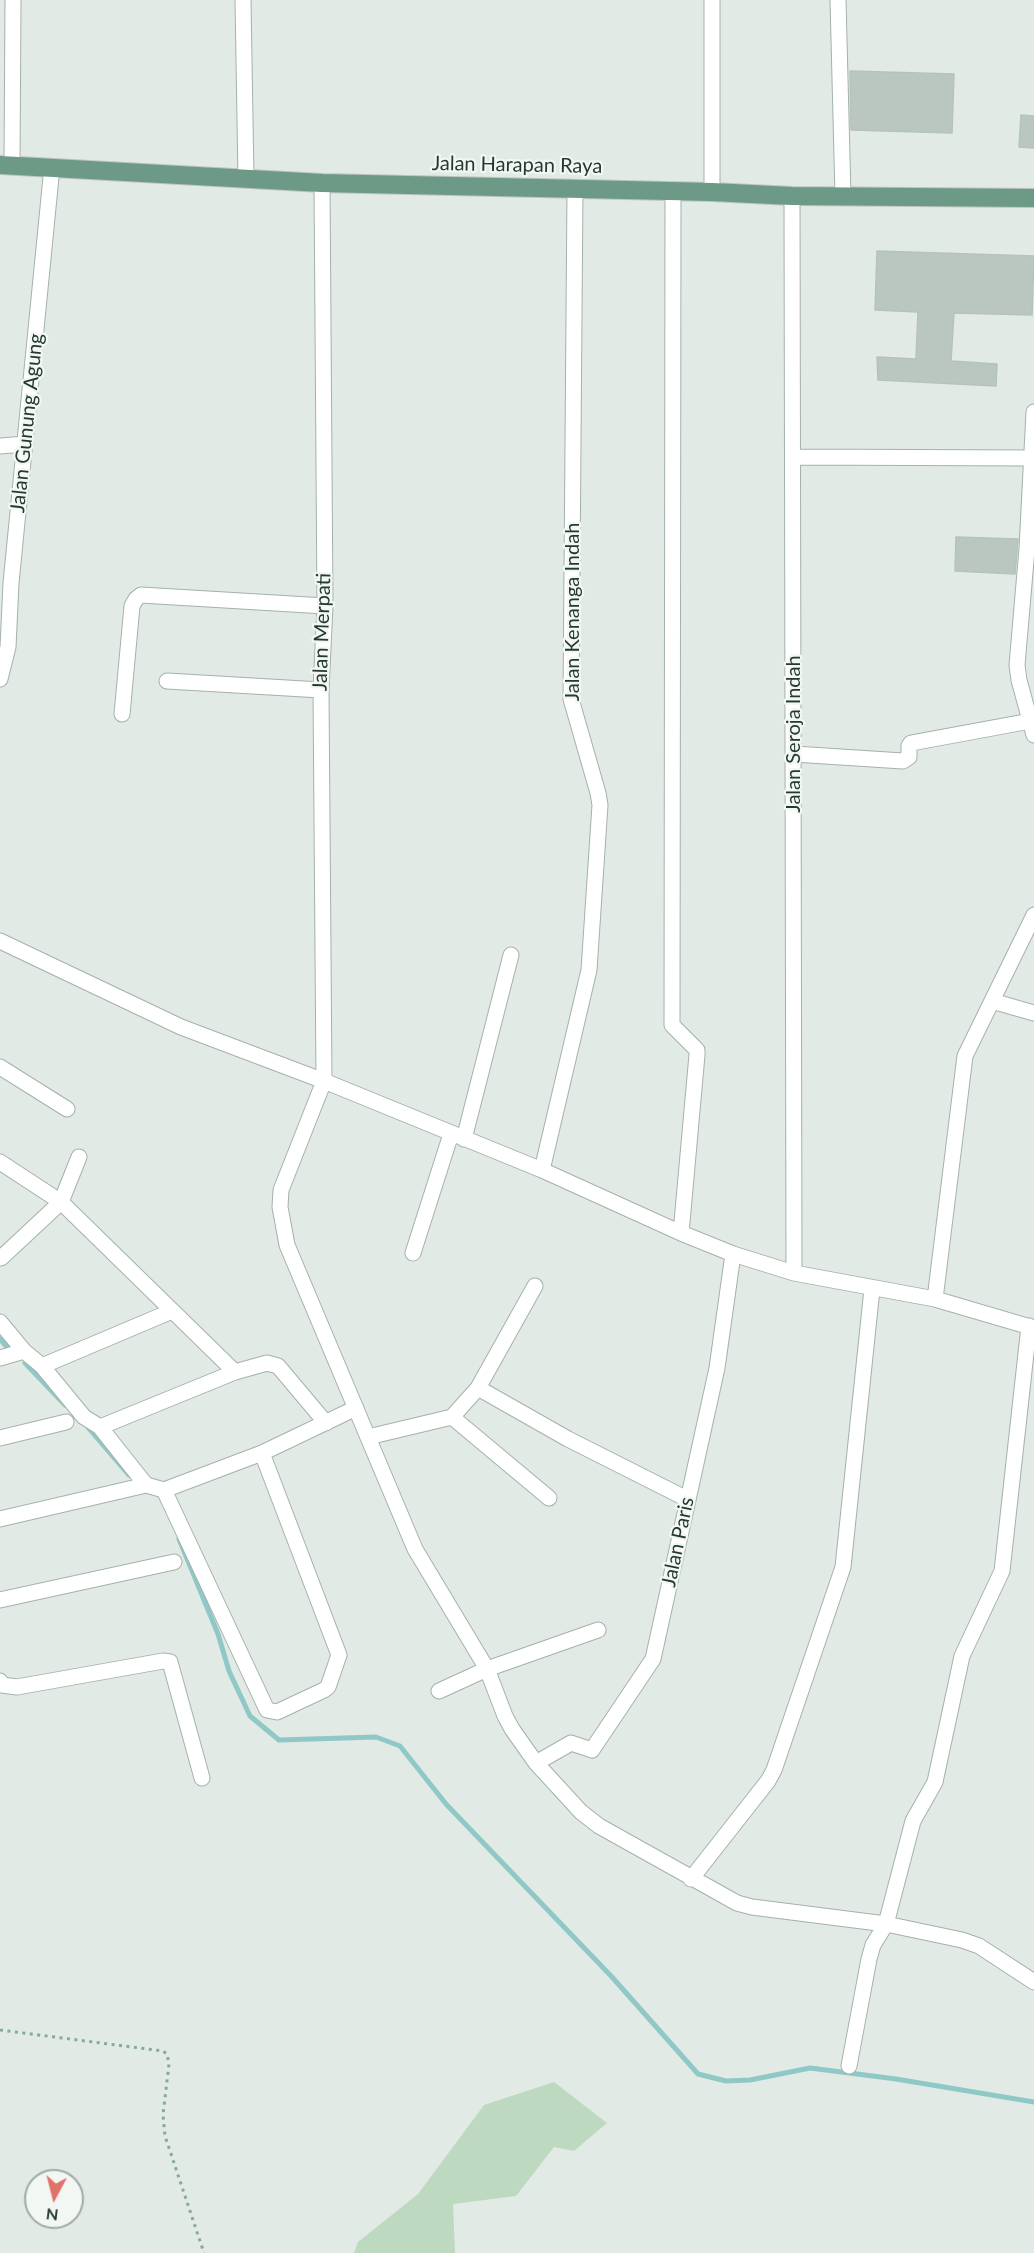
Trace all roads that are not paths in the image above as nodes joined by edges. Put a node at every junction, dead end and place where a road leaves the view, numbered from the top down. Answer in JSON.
{"nodes":[{"id":1,"x":13,"y":0,"type":"edge"},
{"id":2,"x":243,"y":0,"type":"edge"},
{"id":3,"x":712,"y":0,"type":"edge"},
{"id":4,"x":838,"y":0,"type":"edge"},
{"id":5,"x":6,"y":165,"type":"edge"},
{"id":6,"x":52,"y":167,"type":"junction"},
{"id":7,"x":246,"y":179,"type":"junction"},
{"id":8,"x":322,"y":183,"type":"junction"},
{"id":9,"x":575,"y":188,"type":"junction"},
{"id":10,"x":673,"y":192,"type":"junction"},
{"id":11,"x":711,"y":192,"type":"junction"},
{"id":12,"x":792,"y":196,"type":"junction"},
{"id":13,"x":843,"y":196,"type":"junction"},
{"id":14,"x":1034,"y":198,"type":"edge"},
{"id":15,"x":1034,"y":412,"type":"edge"},
{"id":16,"x":25,"y":444,"type":"junction"},
{"id":17,"x":0,"y":446,"type":"edge"},
{"id":18,"x":794,"y":458,"type":"junction"},
{"id":19,"x":1032,"y":458,"type":"junction"},
{"id":20,"x":1030,"y":549,"type":"edge"},
{"id":21,"x":325,"y":606,"type":"junction"},
{"id":22,"x":0,"y":679,"type":"edge"},
{"id":23,"x":167,"y":681,"type":"dead end"},
{"id":24,"x":321,"y":690,"type":"junction"},
{"id":25,"x":122,"y":714,"type":"dead end"},
{"id":26,"x":1033,"y":730,"type":"edge"},
{"id":27,"x":794,"y":754,"type":"junction"},
{"id":28,"x":1034,"y":915,"type":"edge"},
{"id":29,"x":0,"y":940,"type":"edge"},
{"id":30,"x":511,"y":955,"type":"dead end"},
{"id":31,"x":992,"y":1001,"type":"junction"},
{"id":32,"x":1034,"y":1013,"type":"edge"},
{"id":33,"x":0,"y":1067,"type":"edge"},
{"id":34,"x":324,"y":1081,"type":"junction"},
{"id":35,"x":67,"y":1109,"type":"dead end"},
{"id":36,"x":458,"y":1136,"type":"junction"},
{"id":37,"x":79,"y":1157,"type":"dead end"},
{"id":38,"x":0,"y":1162,"type":"edge"},
{"id":39,"x":542,"y":1170,"type":"junction"},
{"id":40,"x":61,"y":1202,"type":"junction"},
{"id":41,"x":681,"y":1233,"type":"junction"},
{"id":42,"x":413,"y":1253,"type":"dead end"},
{"id":43,"x":734,"y":1254,"type":"junction"},
{"id":44,"x":1,"y":1258,"type":"edge"},
{"id":45,"x":794,"y":1273,"type":"junction"},
{"id":46,"x":535,"y":1286,"type":"dead end"},
{"id":47,"x":872,"y":1289,"type":"junction"},
{"id":48,"x":935,"y":1299,"type":"junction"},
{"id":49,"x":172,"y":1311,"type":"junction"},
{"id":50,"x":0,"y":1322,"type":"edge"},
{"id":51,"x":1032,"y":1327,"type":"edge"},
{"id":52,"x":24,"y":1352,"type":"junction"},
{"id":53,"x":0,"y":1358,"type":"edge"},
{"id":54,"x":42,"y":1366,"type":"junction"},
{"id":55,"x":235,"y":1372,"type":"junction"},
{"id":56,"x":478,"y":1388,"type":"junction"},
{"id":57,"x":356,"y":1408,"type":"junction"},
{"id":58,"x":453,"y":1417,"type":"junction"},
{"id":59,"x":66,"y":1422,"type":"dead end"},
{"id":60,"x":326,"y":1423,"type":"junction"},
{"id":61,"x":100,"y":1427,"type":"junction"},
{"id":62,"x":368,"y":1437,"type":"junction"},
{"id":63,"x":0,"y":1438,"type":"edge"},
{"id":64,"x":262,"y":1453,"type":"junction"},
{"id":65,"x":146,"y":1485,"type":"junction"},
{"id":66,"x":165,"y":1491,"type":"junction"},
{"id":67,"x":549,"y":1498,"type":"dead end"},
{"id":68,"x":687,"y":1499,"type":"junction"},
{"id":69,"x":0,"y":1519,"type":"edge"},
{"id":70,"x":174,"y":1562,"type":"dead end"},
{"id":71,"x":0,"y":1600,"type":"edge"},
{"id":72,"x":598,"y":1630,"type":"dead end"},
{"id":73,"x":487,"y":1670,"type":"junction"},
{"id":74,"x":0,"y":1680,"type":"edge"},
{"id":75,"x":439,"y":1691,"type":"dead end"},
{"id":76,"x":536,"y":1763,"type":"junction"},
{"id":77,"x":202,"y":1778,"type":"dead end"},
{"id":78,"x":691,"y":1879,"type":"junction"},
{"id":79,"x":886,"y":1924,"type":"junction"},
{"id":80,"x":1034,"y":1982,"type":"edge"},
{"id":81,"x":849,"y":2066,"type":"dead end"}],
"edges":[{"from":1,"to":5,"type":"street"},
{"from":2,"to":7,"type":"street"},
{"from":3,"to":11,"type":"street"},
{"from":4,"to":13,"type":"street"},
{"from":5,"to":6,"type":"main road","name":"Jalan Harapan Raya"},
{"from":6,"to":7,"type":"main road","name":"Jalan Harapan Raya"},
{"from":6,"to":16,"type":"street","name":"Jalan Gunung Agung"},
{"from":7,"to":8,"type":"main road","name":"Jalan Harapan Raya"},
{"from":8,"to":9,"type":"main road","name":"Jalan Harapan Raya"},
{"from":8,"to":21,"type":"street","name":"Jalan Merpati"},
{"from":9,"to":10,"type":"main road","name":"Jalan Harapan Raya"},
{"from":9,"to":39,"type":"street","name":"Jalan Kenanga Indah"},
{"from":10,"to":11,"type":"main road","name":"Jalan Harapan Raya"},
{"from":10,"to":41,"type":"street"},
{"from":11,"to":12,"type":"main road","name":"Jalan Harapan Raya"},
{"from":12,"to":13,"type":"main road","name":"Jalan Harapan Raya"},
{"from":12,"to":18,"type":"street","name":"Jalan Seroja Indah"},
{"from":13,"to":14,"type":"main road","name":"Jalan Harapan Raya"},
{"from":15,"to":19,"type":"street"},
{"from":16,"to":17,"type":"street"},
{"from":16,"to":22,"type":"street","name":"Jalan Gunung Agung"},
{"from":18,"to":19,"type":"street"},
{"from":18,"to":27,"type":"street","name":"Jalan Seroja Indah"},
{"from":19,"to":20,"type":"street"},
{"from":20,"to":26,"type":"street"},
{"from":21,"to":24,"type":"street","name":"Jalan Merpati"},
{"from":21,"to":25,"type":"street"},
{"from":23,"to":24,"type":"street"},
{"from":24,"to":34,"type":"street","name":"Jalan Merpati"},
{"from":26,"to":27,"type":"street"},
{"from":27,"to":45,"type":"street","name":"Jalan Seroja Indah"},
{"from":28,"to":31,"type":"street"},
{"from":29,"to":34,"type":"street"},
{"from":30,"to":36,"type":"street"},
{"from":31,"to":32,"type":"street"},
{"from":31,"to":48,"type":"street"},
{"from":33,"to":35,"type":"street"},
{"from":34,"to":36,"type":"street"},
{"from":34,"to":57,"type":"street"},
{"from":36,"to":39,"type":"street"},
{"from":36,"to":42,"type":"street"},
{"from":37,"to":40,"type":"street"},
{"from":38,"to":40,"type":"street"},
{"from":39,"to":41,"type":"street"},
{"from":40,"to":44,"type":"street"},
{"from":40,"to":49,"type":"street"},
{"from":41,"to":43,"type":"street"},
{"from":43,"to":45,"type":"street"},
{"from":43,"to":68,"type":"street","name":"Jalan Paris"},
{"from":45,"to":47,"type":"street"},
{"from":46,"to":56,"type":"street"},
{"from":47,"to":48,"type":"street"},
{"from":47,"to":78,"type":"street"},
{"from":48,"to":51,"type":"street"},
{"from":49,"to":54,"type":"street"},
{"from":49,"to":55,"type":"street"},
{"from":50,"to":52,"type":"street"},
{"from":51,"to":79,"type":"street"},
{"from":52,"to":53,"type":"street"},
{"from":52,"to":54,"type":"street"},
{"from":54,"to":61,"type":"street"},
{"from":55,"to":60,"type":"street"},
{"from":55,"to":61,"type":"street"},
{"from":56,"to":58,"type":"street"},
{"from":56,"to":68,"type":"street"},
{"from":57,"to":60,"type":"street"},
{"from":57,"to":62,"type":"street"},
{"from":58,"to":62,"type":"street"},
{"from":58,"to":67,"type":"street"},
{"from":59,"to":63,"type":"street"},
{"from":60,"to":64,"type":"street"},
{"from":61,"to":65,"type":"street"},
{"from":62,"to":73,"type":"street"},
{"from":64,"to":66,"type":"street"},
{"from":64,"to":66,"type":"street"},
{"from":65,"to":66,"type":"street"},
{"from":65,"to":69,"type":"street"},
{"from":68,"to":76,"type":"street","name":"Jalan Paris"},
{"from":70,"to":71,"type":"street"},
{"from":72,"to":73,"type":"street"},
{"from":73,"to":75,"type":"street"},
{"from":73,"to":76,"type":"street"},
{"from":74,"to":77,"type":"street"},
{"from":76,"to":78,"type":"street"},
{"from":78,"to":79,"type":"street"},
{"from":79,"to":80,"type":"street"},
{"from":79,"to":81,"type":"street"}]}
